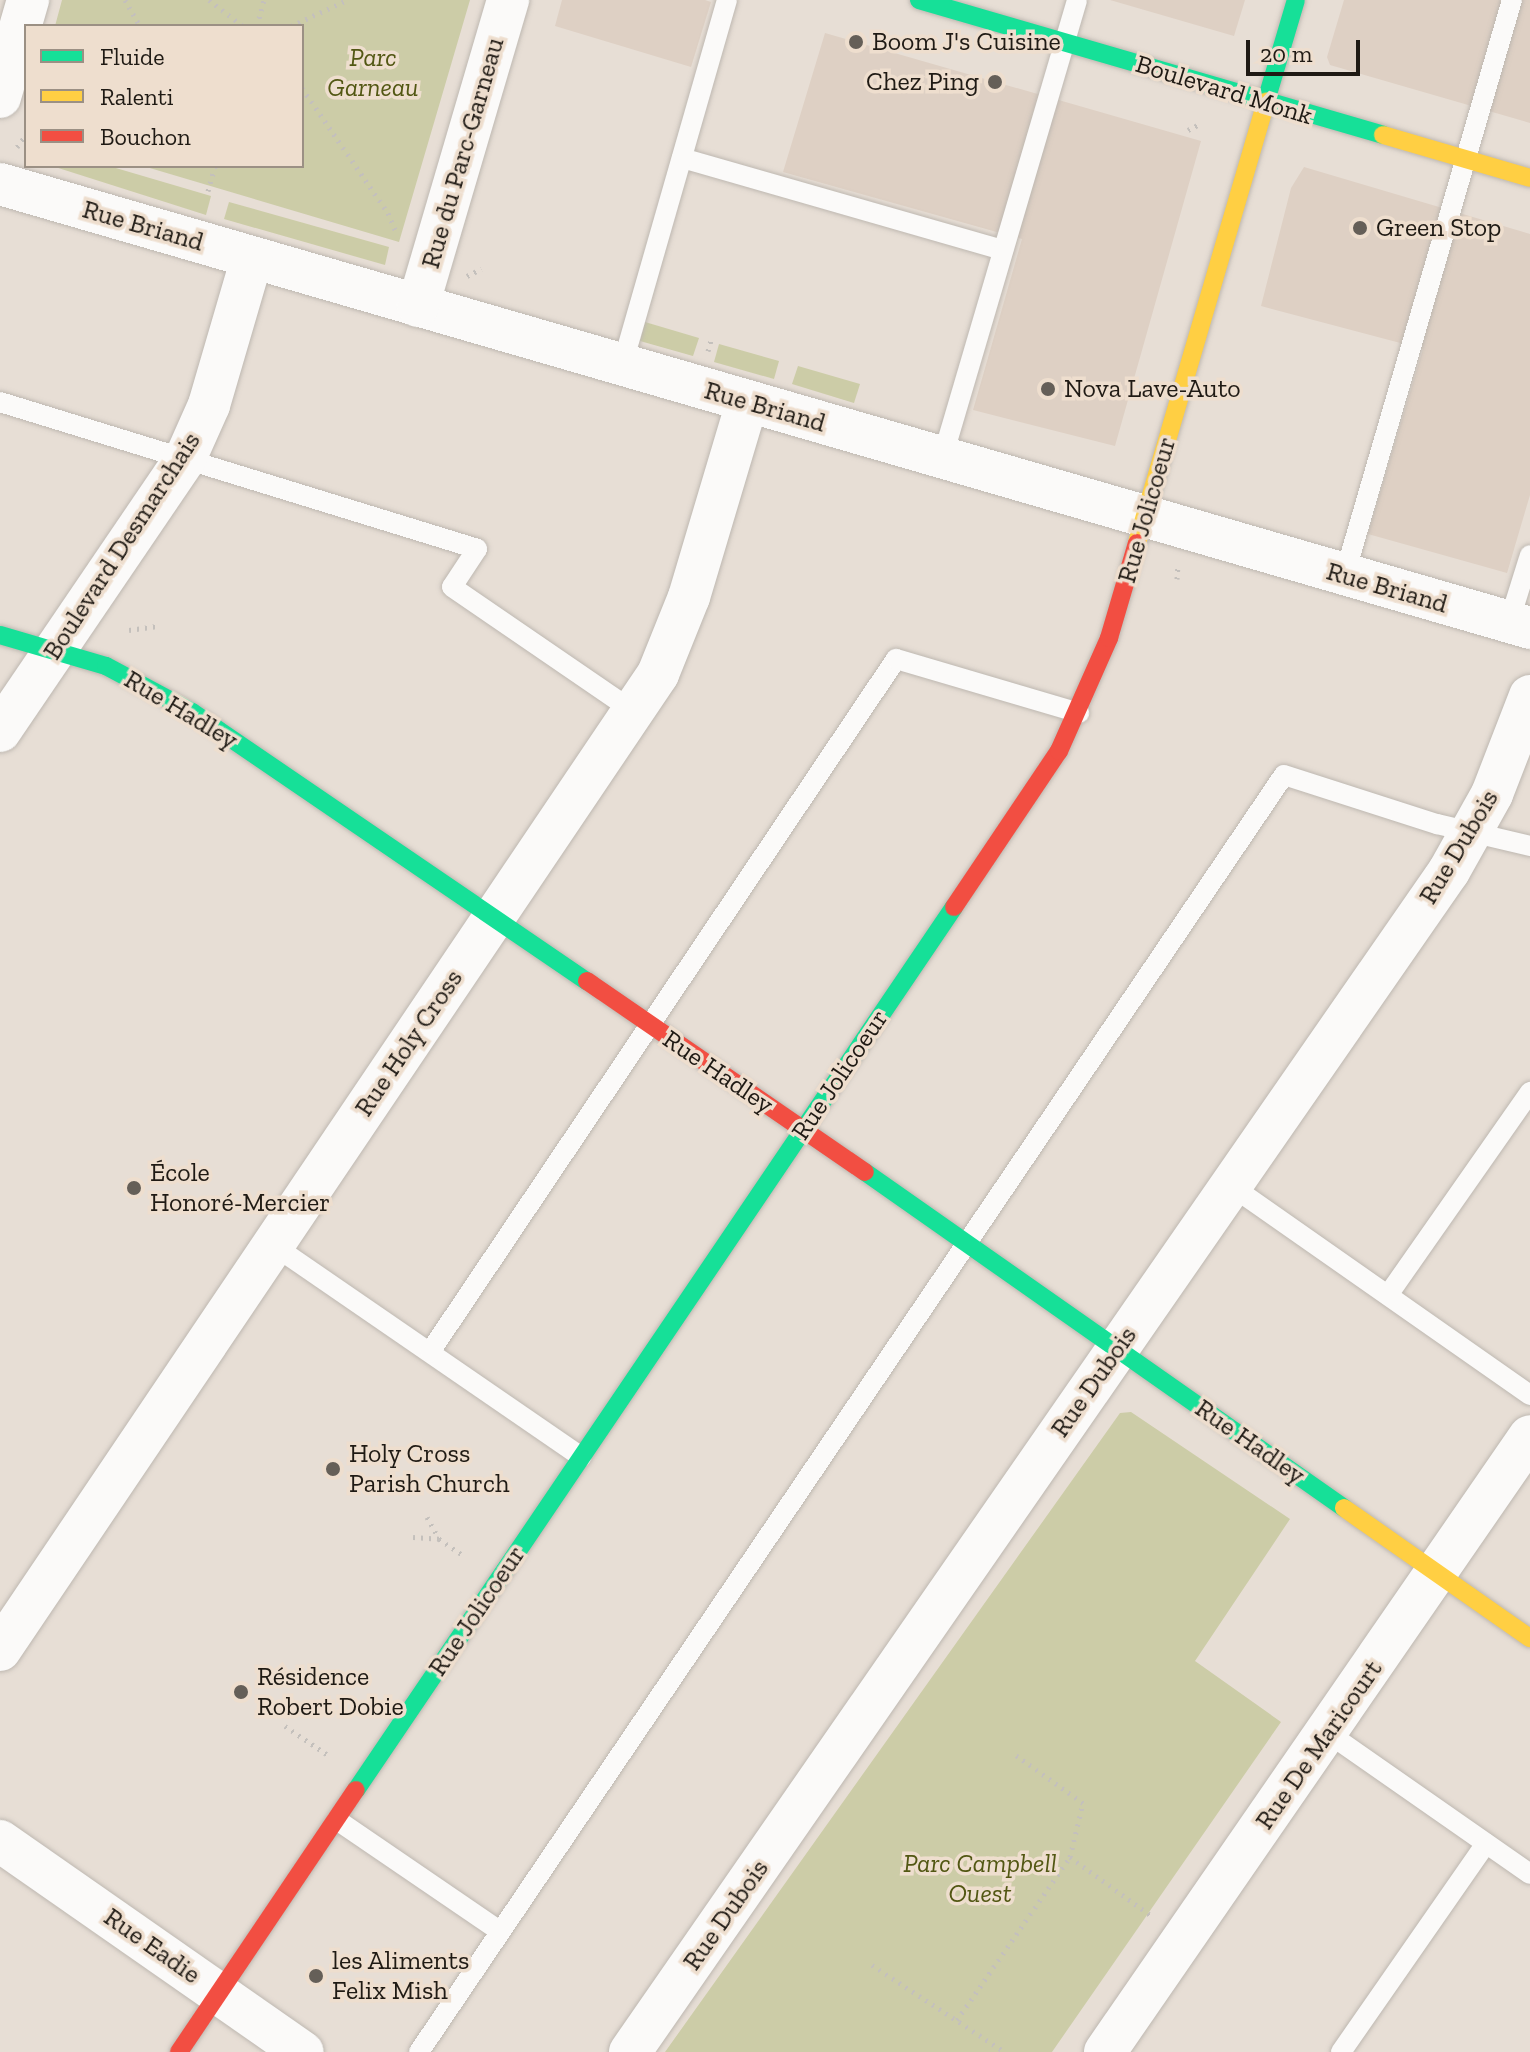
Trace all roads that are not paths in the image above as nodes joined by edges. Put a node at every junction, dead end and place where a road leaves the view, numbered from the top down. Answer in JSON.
{"nodes":[{"id":1,"x":28,"y":0,"type":"edge"},
{"id":2,"x":508,"y":0,"type":"edge"},
{"id":3,"x":727,"y":0,"type":"edge"},
{"id":4,"x":919,"y":0,"type":"edge"},
{"id":5,"x":1077,"y":0,"type":"edge"},
{"id":6,"x":1296,"y":0,"type":"edge"},
{"id":7,"x":1512,"y":0,"type":"edge"},
{"id":8,"x":1064,"y":42,"type":"junction"},
{"id":9,"x":0,"y":97,"type":"edge"},
{"id":10,"x":1266,"y":101,"type":"junction"},
{"id":11,"x":682,"y":158,"type":"junction"},
{"id":12,"x":1466,"y":159,"type":"junction"},
{"id":13,"x":7,"y":168,"type":"edge"},
{"id":14,"x":1530,"y":178,"type":"edge"},
{"id":15,"x":1003,"y":250,"type":"junction"},
{"id":16,"x":252,"y":258,"type":"junction"},
{"id":17,"x":418,"y":306,"type":"junction"},
{"id":18,"x":622,"y":366,"type":"junction"},
{"id":19,"x":0,"y":402,"type":"edge"},
{"id":20,"x":747,"y":402,"type":"junction"},
{"id":21,"x":185,"y":459,"type":"junction"},
{"id":22,"x":942,"y":459,"type":"junction"},
{"id":23,"x":1145,"y":518,"type":"junction"},
{"id":24,"x":1530,"y":555,"type":"edge"},
{"id":25,"x":1344,"y":577,"type":"junction"},
{"id":26,"x":1520,"y":625,"type":"edge"},
{"id":27,"x":0,"y":635,"type":"edge"},
{"id":28,"x":55,"y":651,"type":"junction"},
{"id":29,"x":1530,"y":696,"type":"edge"},
{"id":30,"x":633,"y":711,"type":"junction"},
{"id":31,"x":1079,"y":713,"type":"junction"},
{"id":32,"x":0,"y":731,"type":"edge"},
{"id":33,"x":1473,"y":832,"type":"junction"},
{"id":34,"x":1530,"y":846,"type":"edge"},
{"id":35,"x":493,"y":917,"type":"junction"},
{"id":36,"x":649,"y":1025,"type":"junction"},
{"id":37,"x":1530,"y":1092,"type":"edge"},
{"id":38,"x":803,"y":1129,"type":"junction"},
{"id":39,"x":1230,"y":1185,"type":"junction"},
{"id":40,"x":965,"y":1244,"type":"junction"},
{"id":41,"x":273,"y":1245,"type":"junction"},
{"id":42,"x":1388,"y":1295,"type":"junction"},
{"id":43,"x":1117,"y":1350,"type":"junction"},
{"id":44,"x":430,"y":1352,"type":"junction"},
{"id":45,"x":1530,"y":1395,"type":"edge"},
{"id":46,"x":1530,"y":1436,"type":"edge"},
{"id":47,"x":581,"y":1457,"type":"junction"},
{"id":48,"x":1438,"y":1573,"type":"junction"},
{"id":49,"x":1530,"y":1638,"type":"edge"},
{"id":50,"x":0,"y":1650,"type":"edge"},
{"id":51,"x":1328,"y":1733,"type":"junction"},
{"id":52,"x":337,"y":1820,"type":"junction"},
{"id":53,"x":0,"y":1841,"type":"edge"},
{"id":54,"x":1486,"y":1843,"type":"junction"},
{"id":55,"x":1530,"y":1874,"type":"edge"},
{"id":56,"x":500,"y":1931,"type":"junction"},
{"id":57,"x":219,"y":1993,"type":"junction"},
{"id":58,"x":179,"y":2052,"type":"edge"},
{"id":59,"x":303,"y":2052,"type":"edge"},
{"id":60,"x":419,"y":2052,"type":"edge"},
{"id":61,"x":630,"y":2052,"type":"edge"},
{"id":62,"x":1105,"y":2052,"type":"edge"},
{"id":63,"x":1341,"y":2052,"type":"edge"}],
"edges":[{"from":1,"to":9,"type":"street"},
{"from":2,"to":17,"type":"street","name":"Rue du Parc-Garneau"},
{"from":3,"to":11,"type":"lane"},
{"from":4,"to":8,"type":"street","name":"Boulevard Monk"},
{"from":5,"to":8,"type":"lane"},
{"from":6,"to":10,"type":"street","name":"Rue Jolicoeur"},
{"from":7,"to":12,"type":"lane"},
{"from":8,"to":10,"type":"street","name":"Boulevard Monk"},
{"from":8,"to":15,"type":"lane"},
{"from":10,"to":12,"type":"street","name":"Boulevard Monk"},
{"from":10,"to":23,"type":"street","name":"Rue Jolicoeur"},
{"from":11,"to":15,"type":"lane"},
{"from":11,"to":18,"type":"lane"},
{"from":12,"to":14,"type":"street","name":"Boulevard Monk"},
{"from":12,"to":25,"type":"lane"},
{"from":13,"to":16,"type":"street","name":"Rue Briand"},
{"from":15,"to":22,"type":"lane"},
{"from":16,"to":17,"type":"street","name":"Rue Briand"},
{"from":16,"to":21,"type":"street","name":"Boulevard Desmarchais"},
{"from":17,"to":18,"type":"street","name":"Rue Briand"},
{"from":18,"to":20,"type":"street","name":"Rue Briand"},
{"from":19,"to":21,"type":"lane"},
{"from":20,"to":22,"type":"street","name":"Rue Briand"},
{"from":20,"to":30,"type":"street","name":"Rue Holy Cross"},
{"from":21,"to":28,"type":"street","name":"Boulevard Desmarchais"},
{"from":21,"to":30,"type":"lane"},
{"from":22,"to":23,"type":"street","name":"Rue Briand"},
{"from":23,"to":25,"type":"street","name":"Rue Briand"},
{"from":23,"to":31,"type":"street","name":"Rue Jolicoeur"},
{"from":24,"to":26,"type":"lane"},
{"from":25,"to":26,"type":"street","name":"Rue Briand"},
{"from":27,"to":28,"type":"street","name":"Rue Hadley"},
{"from":28,"to":32,"type":"street","name":"Boulevard Desmarchais"},
{"from":28,"to":35,"type":"street","name":"Rue Hadley"},
{"from":29,"to":33,"type":"street","name":"Rue Dubois"},
{"from":30,"to":35,"type":"street","name":"Rue Holy Cross"},
{"from":31,"to":36,"type":"lane"},
{"from":31,"to":38,"type":"street","name":"Rue Jolicoeur"},
{"from":33,"to":34,"type":"lane"},
{"from":33,"to":39,"type":"street","name":"Rue Dubois"},
{"from":33,"to":40,"type":"lane"},
{"from":35,"to":36,"type":"street","name":"Rue Hadley"},
{"from":35,"to":41,"type":"street","name":"Rue Holy Cross"},
{"from":36,"to":38,"type":"street","name":"Rue Hadley"},
{"from":36,"to":44,"type":"lane"},
{"from":37,"to":42,"type":"lane"},
{"from":38,"to":40,"type":"street","name":"Rue Hadley"},
{"from":38,"to":47,"type":"street","name":"Rue Jolicoeur"},
{"from":39,"to":42,"type":"lane"},
{"from":39,"to":43,"type":"street","name":"Rue Dubois"},
{"from":40,"to":43,"type":"street","name":"Rue Hadley"},
{"from":40,"to":56,"type":"lane"},
{"from":41,"to":44,"type":"lane"},
{"from":41,"to":50,"type":"street","name":"Rue Holy Cross"},
{"from":42,"to":45,"type":"lane"},
{"from":43,"to":48,"type":"street","name":"Rue Hadley"},
{"from":43,"to":61,"type":"street","name":"Rue Dubois"},
{"from":44,"to":47,"type":"lane"},
{"from":46,"to":48,"type":"street","name":"Rue De Maricourt"},
{"from":47,"to":52,"type":"street","name":"Rue Jolicoeur"},
{"from":48,"to":49,"type":"street","name":"Rue Hadley"},
{"from":48,"to":51,"type":"street","name":"Rue De Maricourt"},
{"from":51,"to":54,"type":"lane"},
{"from":51,"to":62,"type":"street","name":"Rue De Maricourt"},
{"from":52,"to":56,"type":"lane"},
{"from":52,"to":57,"type":"street","name":"Rue Jolicoeur"},
{"from":53,"to":57,"type":"street","name":"Rue Eadie"},
{"from":54,"to":55,"type":"lane"},
{"from":54,"to":63,"type":"lane"},
{"from":56,"to":60,"type":"lane"},
{"from":57,"to":58,"type":"street","name":"Rue Jolicoeur"},
{"from":57,"to":59,"type":"street","name":"Rue Eadie"}]}
